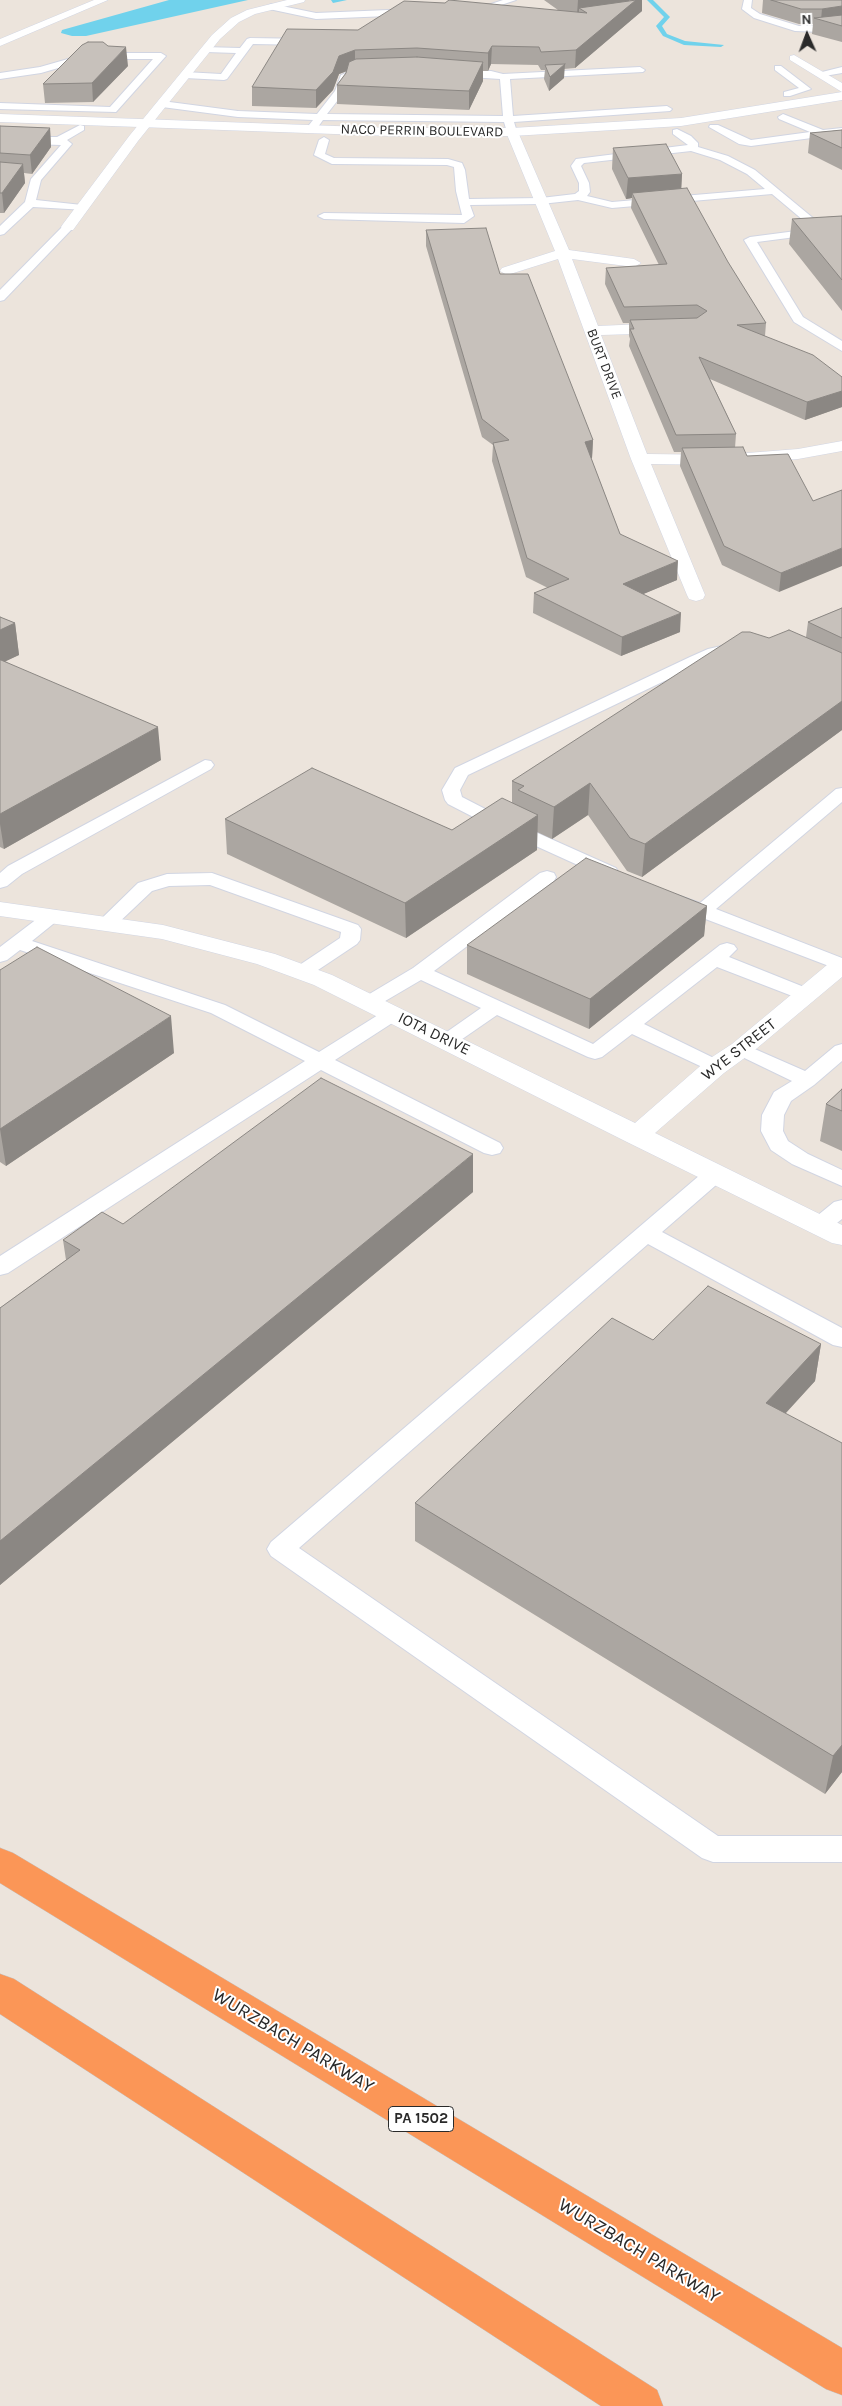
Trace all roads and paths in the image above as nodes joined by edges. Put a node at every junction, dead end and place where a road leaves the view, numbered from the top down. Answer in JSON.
{"nodes":[{"id":1,"x":103,"y":0,"type":"edge"},
{"id":2,"x":300,"y":0,"type":"edge"},
{"id":3,"x":512,"y":0,"type":"edge"},
{"id":4,"x":748,"y":0,"type":"edge"},
{"id":5,"x":272,"y":6,"type":"junction"},
{"id":6,"x":425,"y":11,"type":"edge"},
{"id":7,"x":501,"y":12,"type":"edge"},
{"id":8,"x":52,"y":20,"type":"junction"},
{"id":9,"x":842,"y":25,"type":"edge"},
{"id":10,"x":0,"y":34,"type":"edge"},
{"id":11,"x":322,"y":42,"type":"edge"},
{"id":12,"x":0,"y":44,"type":"edge"},
{"id":13,"x":206,"y":49,"type":"junction"},
{"id":14,"x":243,"y":51,"type":"junction"},
{"id":15,"x":794,"y":58,"type":"dead end"},
{"id":16,"x":806,"y":66,"type":"junction"},
{"id":17,"x":640,"y":70,"type":"dead end"},
{"id":18,"x":842,"y":70,"type":"edge"},
{"id":19,"x":363,"y":72,"type":"edge"},
{"id":20,"x":446,"y":73,"type":"edge"},
{"id":21,"x":819,"y":74,"type":"junction"},
{"id":22,"x":185,"y":75,"type":"junction"},
{"id":23,"x":0,"y":76,"type":"edge"},
{"id":24,"x":503,"y":76,"type":"junction"},
{"id":25,"x":842,"y":88,"type":"edge"},
{"id":26,"x":842,"y":96,"type":"edge"},
{"id":27,"x":810,"y":102,"type":"junction"},
{"id":28,"x":162,"y":104,"type":"junction"},
{"id":29,"x":0,"y":106,"type":"edge"},
{"id":30,"x":842,"y":106,"type":"edge"},
{"id":31,"x":667,"y":109,"type":"dead end"},
{"id":32,"x":320,"y":117,"type":"junction"},
{"id":33,"x":783,"y":117,"type":"junction"},
{"id":34,"x":0,"y":118,"type":"edge"},
{"id":35,"x":508,"y":119,"type":"junction"},
{"id":36,"x":0,"y":126,"type":"edge"},
{"id":37,"x":144,"y":126,"type":"junction"},
{"id":38,"x":714,"y":127,"type":"junction"},
{"id":39,"x":80,"y":128,"type":"junction"},
{"id":40,"x":311,"y":129,"type":"junction"},
{"id":41,"x":842,"y":130,"type":"edge"},
{"id":42,"x":677,"y":132,"type":"junction"},
{"id":43,"x":823,"y":134,"type":"junction"},
{"id":44,"x":513,"y":137,"type":"junction"},
{"id":45,"x":0,"y":140,"type":"edge"},
{"id":46,"x":60,"y":140,"type":"junction"},
{"id":47,"x":324,"y":140,"type":"junction"},
{"id":48,"x":692,"y":148,"type":"junction"},
{"id":49,"x":774,"y":191,"type":"junction"},
{"id":50,"x":578,"y":197,"type":"junction"},
{"id":51,"x":540,"y":201,"type":"junction"},
{"id":52,"x":464,"y":202,"type":"junction"},
{"id":53,"x":30,"y":204,"type":"junction"},
{"id":54,"x":82,"y":208,"type":"junction"},
{"id":55,"x":324,"y":216,"type":"dead end"},
{"id":56,"x":807,"y":218,"type":"edge"},
{"id":57,"x":68,"y":227,"type":"joint"},
{"id":58,"x":842,"y":228,"type":"edge"},
{"id":59,"x":0,"y":232,"type":"edge"},
{"id":60,"x":563,"y":253,"type":"junction"},
{"id":61,"x":634,"y":263,"type":"dead end"},
{"id":62,"x":507,"y":272,"type":"edge"},
{"id":63,"x":0,"y":297,"type":"edge"},
{"id":64,"x":686,"y":328,"type":"edge"},
{"id":65,"x":591,"y":331,"type":"junction"},
{"id":66,"x":842,"y":347,"type":"edge"},
{"id":67,"x":840,"y":449,"type":"edge"},
{"id":68,"x":640,"y":458,"type":"junction"},
{"id":69,"x":696,"y":595,"type":"dead end"},
{"id":70,"x":748,"y":647,"type":"edge"},
{"id":71,"x":205,"y":764,"type":"dead end"},
{"id":72,"x":842,"y":793,"type":"edge"},
{"id":73,"x":8,"y":868,"type":"edge"},
{"id":74,"x":547,"y":877,"type":"dead end"},
{"id":75,"x":620,"y":877,"type":"edge"},
{"id":76,"x":0,"y":882,"type":"edge"},
{"id":77,"x":666,"y":896,"type":"edge"},
{"id":78,"x":0,"y":909,"type":"edge"},
{"id":79,"x":702,"y":911,"type":"junction"},
{"id":80,"x":54,"y":916,"type":"junction"},
{"id":81,"x":107,"y":923,"type":"junction"},
{"id":82,"x":17,"y":943,"type":"junction"},
{"id":83,"x":0,"y":956,"type":"edge"},
{"id":84,"x":842,"y":965,"type":"edge"},
{"id":85,"x":302,"y":972,"type":"junction"},
{"id":86,"x":420,"y":972,"type":"junction"},
{"id":87,"x":807,"y":995,"type":"junction"},
{"id":88,"x":368,"y":1003,"type":"junction"},
{"id":89,"x":496,"y":1007,"type":"junction"},
{"id":90,"x":394,"y":1014,"type":"junction"},
{"id":91,"x":632,"y":1026,"type":"junction"},
{"id":92,"x":448,"y":1040,"type":"junction"},
{"id":93,"x":741,"y":1049,"type":"junction"},
{"id":94,"x":842,"y":1050,"type":"edge"},
{"id":95,"x":322,"y":1060,"type":"junction"},
{"id":96,"x":715,"y":1067,"type":"junction"},
{"id":97,"x":807,"y":1080,"type":"junction"},
{"id":98,"x":636,"y":1136,"type":"junction"},
{"id":99,"x":492,"y":1148,"type":"dead end"},
{"id":100,"x":715,"y":1174,"type":"junction"},
{"id":101,"x":842,"y":1180,"type":"edge"},
{"id":102,"x":842,"y":1207,"type":"edge"},
{"id":103,"x":831,"y":1231,"type":"edge"},
{"id":104,"x":647,"y":1234,"type":"junction"},
{"id":105,"x":0,"y":1267,"type":"edge"},
{"id":106,"x":842,"y":1339,"type":"edge"},
{"id":107,"x":842,"y":1849,"type":"edge"},
{"id":108,"x":0,"y":1864,"type":"edge"},
{"id":109,"x":0,"y":1992,"type":"edge"},
{"id":110,"x":842,"y":2374,"type":"edge"},
{"id":111,"x":641,"y":2406,"type":"edge"}],
"edges":[{"from":1,"to":8,"type":"street"},
{"from":2,"to":5,"type":"street"},
{"from":3,"to":7,"type":"lane"},
{"from":4,"to":9,"type":"lane"},
{"from":5,"to":6,"type":"lane"},
{"from":5,"to":13,"type":"street"},
{"from":8,"to":10,"type":"street"},
{"from":8,"to":12,"type":"street"},
{"from":11,"to":14,"type":"lane"},
{"from":13,"to":14,"type":"lane"},
{"from":13,"to":22,"type":"street"},
{"from":14,"to":22,"type":"lane"},
{"from":15,"to":16,"type":"street"},
{"from":16,"to":21,"type":"street"},
{"from":16,"to":27,"type":"lane"},
{"from":17,"to":24,"type":"lane"},
{"from":18,"to":21,"type":"lane"},
{"from":19,"to":32,"type":"lane"},
{"from":20,"to":24,"type":"lane"},
{"from":21,"to":25,"type":"street"},
{"from":22,"to":28,"type":"street"},
{"from":23,"to":29,"type":"lane"},
{"from":24,"to":35,"type":"lane"},
{"from":26,"to":27,"type":"street","name":"NACO PERRIN BOULEVARD"},
{"from":27,"to":44,"type":"street","name":"NACO PERRIN BOULEVARD"},
{"from":28,"to":32,"type":"lane"},
{"from":28,"to":37,"type":"street"},
{"from":30,"to":33,"type":"street","name":"NACO PERRIN BOULEVARD"},
{"from":31,"to":35,"type":"lane"},
{"from":32,"to":35,"type":"lane"},
{"from":32,"to":40,"type":"lane"},
{"from":33,"to":38,"type":"street","name":"NACO PERRIN BOULEVARD"},
{"from":33,"to":43,"type":"lane"},
{"from":34,"to":37,"type":"street","name":"NACO PERRIN BOULEVARD"},
{"from":35,"to":44,"type":"lane"},
{"from":36,"to":39,"type":"street","name":"NACO PERRIN BOULEVARD"},
{"from":37,"to":39,"type":"street","name":"NACO PERRIN BOULEVARD"},
{"from":37,"to":40,"type":"street","name":"NACO PERRIN BOULEVARD"},
{"from":37,"to":47,"type":"street","name":"NACO PERRIN BOULEVARD"},
{"from":37,"to":54,"type":"street"},
{"from":38,"to":42,"type":"street","name":"NACO PERRIN BOULEVARD"},
{"from":38,"to":43,"type":"lane"},
{"from":39,"to":46,"type":"lane"},
{"from":40,"to":44,"type":"street","name":"NACO PERRIN BOULEVARD"},
{"from":41,"to":43,"type":"lane"},
{"from":42,"to":44,"type":"street","name":"NACO PERRIN BOULEVARD"},
{"from":42,"to":48,"type":"lane"},
{"from":44,"to":47,"type":"street","name":"NACO PERRIN BOULEVARD"},
{"from":44,"to":51,"type":"street","name":"BURT DRIVE"},
{"from":45,"to":46,"type":"lane"},
{"from":46,"to":53,"type":"lane"},
{"from":47,"to":52,"type":"lane"},
{"from":48,"to":49,"type":"lane"},
{"from":48,"to":50,"type":"lane"},
{"from":49,"to":50,"type":"lane"},
{"from":49,"to":56,"type":"lane"},
{"from":50,"to":51,"type":"lane"},
{"from":51,"to":52,"type":"lane"},
{"from":51,"to":60,"type":"street","name":"BURT DRIVE"},
{"from":52,"to":55,"type":"lane"},
{"from":53,"to":54,"type":"lane"},
{"from":53,"to":59,"type":"lane"},
{"from":54,"to":57,"type":"street"},
{"from":57,"to":63,"type":"lane"},
{"from":58,"to":66,"type":"lane"},
{"from":60,"to":61,"type":"street"},
{"from":60,"to":62,"type":"street"},
{"from":60,"to":65,"type":"street","name":"BURT DRIVE"},
{"from":64,"to":65,"type":"street"},
{"from":65,"to":68,"type":"street","name":"BURT DRIVE"},
{"from":67,"to":68,"type":"street"},
{"from":68,"to":69,"type":"street","name":"BURT DRIVE"},
{"from":70,"to":75,"type":"lane"},
{"from":71,"to":73,"type":"lane"},
{"from":72,"to":79,"type":"lane"},
{"from":73,"to":76,"type":"lane"},
{"from":74,"to":86,"type":"lane"},
{"from":77,"to":79,"type":"lane"},
{"from":78,"to":80,"type":"street","name":"IOTA DRIVE"},
{"from":79,"to":84,"type":"lane"},
{"from":80,"to":81,"type":"street","name":"IOTA DRIVE"},
{"from":80,"to":82,"type":"lane"},
{"from":81,"to":85,"type":"street","name":"IOTA DRIVE"},
{"from":81,"to":85,"type":"lane"},
{"from":82,"to":83,"type":"lane"},
{"from":82,"to":95,"type":"lane"},
{"from":84,"to":87,"type":"street","name":"WYE STREET"},
{"from":85,"to":88,"type":"street","name":"IOTA DRIVE"},
{"from":86,"to":88,"type":"lane"},
{"from":86,"to":89,"type":"lane"},
{"from":87,"to":91,"type":"lane"},
{"from":87,"to":93,"type":"street","name":"WYE STREET"},
{"from":88,"to":90,"type":"street","name":"IOTA DRIVE"},
{"from":89,"to":91,"type":"lane"},
{"from":89,"to":92,"type":"lane"},
{"from":90,"to":92,"type":"street","name":"IOTA DRIVE"},
{"from":90,"to":95,"type":"lane"},
{"from":91,"to":96,"type":"lane"},
{"from":92,"to":98,"type":"street","name":"IOTA DRIVE"},
{"from":93,"to":96,"type":"street","name":"WYE STREET"},
{"from":93,"to":97,"type":"lane"},
{"from":94,"to":97,"type":"lane"},
{"from":95,"to":99,"type":"lane"},
{"from":95,"to":105,"type":"lane"},
{"from":96,"to":98,"type":"street","name":"WYE STREET"},
{"from":97,"to":101,"type":"lane"},
{"from":98,"to":100,"type":"street","name":"IOTA DRIVE"},
{"from":100,"to":103,"type":"street","name":"IOTA DRIVE"},
{"from":100,"to":104,"type":"lane"},
{"from":102,"to":103,"type":"lane"},
{"from":104,"to":106,"type":"lane"},
{"from":104,"to":107,"type":"lane"},
{"from":108,"to":110,"type":"highway","name":"WURZBACH PARKWAY","number":"PA 1502"},
{"from":109,"to":111,"type":"highway"}]}
